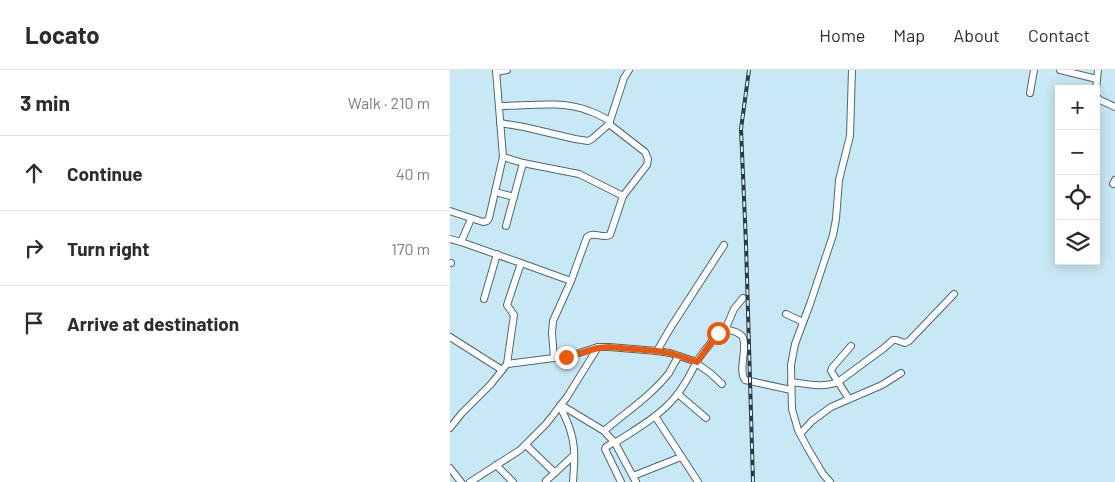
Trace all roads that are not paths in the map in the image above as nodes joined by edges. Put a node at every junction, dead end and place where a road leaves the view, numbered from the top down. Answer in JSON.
{"nodes":[{"id":1,"x":507,"y":70,"type":"edge"},
{"id":2,"x":629,"y":70,"type":"edge"},
{"id":3,"x":852,"y":70,"type":"edge"},
{"id":4,"x":1034,"y":70,"type":"edge"},
{"id":5,"x":1060,"y":70,"type":"edge"},
{"id":6,"x":1098,"y":70,"type":"edge"},
{"id":7,"x":496,"y":71,"type":"edge"},
{"id":8,"x":1097,"y":79,"type":"junction"},
{"id":9,"x":1096,"y":85,"type":"edge"},
{"id":10,"x":1030,"y":93,"type":"dead end"},
{"id":11,"x":1100,"y":100,"type":"edge"},
{"id":12,"x":500,"y":106,"type":"junction"},
{"id":13,"x":1115,"y":107,"type":"edge"},
{"id":14,"x":609,"y":122,"type":"junction"},
{"id":15,"x":500,"y":124,"type":"junction"},
{"id":16,"x":503,"y":157,"type":"junction"},
{"id":17,"x":523,"y":162,"type":"junction"},
{"id":18,"x":495,"y":192,"type":"junction"},
{"id":19,"x":623,"y":196,"type":"junction"},
{"id":20,"x":514,"y":198,"type":"junction"},
{"id":21,"x":450,"y":211,"type":"edge"},
{"id":22,"x":471,"y":219,"type":"junction"},
{"id":23,"x":506,"y":226,"type":"dead end"},
{"id":24,"x":450,"y":239,"type":"edge"},
{"id":25,"x":462,"y":242,"type":"junction"},
{"id":26,"x":724,"y":245,"type":"dead end"},
{"id":27,"x":498,"y":254,"type":"junction"},
{"id":28,"x":521,"y":263,"type":"junction"},
{"id":29,"x":571,"y":281,"type":"junction"},
{"id":30,"x":954,"y":294,"type":"dead end"},
{"id":31,"x":743,"y":298,"type":"dead end"},
{"id":32,"x":484,"y":299,"type":"dead end"},
{"id":33,"x":786,"y":314,"type":"dead end"},
{"id":34,"x":803,"y":322,"type":"junction"},
{"id":35,"x":726,"y":330,"type":"junction"},
{"id":36,"x":450,"y":337,"type":"edge"},
{"id":37,"x":851,"y":346,"type":"dead end"},
{"id":38,"x":598,"y":348,"type":"junction"},
{"id":39,"x":657,"y":351,"type":"junction"},
{"id":40,"x":678,"y":356,"type":"junction"},
{"id":41,"x":554,"y":358,"type":"junction"},
{"id":42,"x":697,"y":362,"type":"junction"},
{"id":43,"x":504,"y":367,"type":"junction"},
{"id":44,"x":901,"y":373,"type":"dead end"},
{"id":45,"x":791,"y":382,"type":"junction"},
{"id":46,"x":838,"y":382,"type":"junction"},
{"id":47,"x":722,"y":384,"type":"dead end"},
{"id":48,"x":791,"y":390,"type":"junction"},
{"id":49,"x":678,"y":394,"type":"junction"},
{"id":50,"x":850,"y":399,"type":"junction"},
{"id":51,"x":561,"y":405,"type":"junction"},
{"id":52,"x":654,"y":416,"type":"junction"},
{"id":53,"x":706,"y":418,"type":"dead end"},
{"id":54,"x":450,"y":428,"type":"edge"},
{"id":55,"x":604,"y":431,"type":"junction"},
{"id":56,"x":800,"y":434,"type":"junction"},
{"id":57,"x":615,"y":442,"type":"junction"},
{"id":58,"x":526,"y":445,"type":"junction"},
{"id":59,"x":574,"y":455,"type":"junction"},
{"id":60,"x":681,"y":457,"type":"junction"},
{"id":61,"x":496,"y":465,"type":"junction"},
{"id":62,"x":450,"y":468,"type":"edge"},
{"id":63,"x":555,"y":472,"type":"junction"},
{"id":64,"x":823,"y":474,"type":"junction"},
{"id":65,"x":634,"y":479,"type":"edge"},
{"id":66,"x":461,"y":482,"type":"edge"},
{"id":67,"x":470,"y":482,"type":"edge"},
{"id":68,"x":513,"y":482,"type":"edge"},
{"id":69,"x":546,"y":482,"type":"edge"},
{"id":70,"x":573,"y":482,"type":"edge"},
{"id":71,"x":621,"y":482,"type":"edge"},
{"id":72,"x":697,"y":482,"type":"edge"},
{"id":73,"x":822,"y":482,"type":"edge"},
{"id":74,"x":830,"y":482,"type":"edge"}],
"edges":[{"from":1,"to":7,"type":"street"},
{"from":2,"to":14,"type":"street"},
{"from":3,"to":34,"type":"street"},
{"from":4,"to":10,"type":"street"},
{"from":5,"to":8,"type":"street"},
{"from":6,"to":8,"type":"street"},
{"from":7,"to":12,"type":"street"},
{"from":8,"to":9,"type":"street"},
{"from":11,"to":13,"type":"street"},
{"from":12,"to":14,"type":"street"},
{"from":12,"to":15,"type":"street"},
{"from":14,"to":15,"type":"street"},
{"from":14,"to":19,"type":"street"},
{"from":15,"to":16,"type":"street"},
{"from":16,"to":17,"type":"street"},
{"from":16,"to":18,"type":"street"},
{"from":17,"to":19,"type":"street"},
{"from":17,"to":20,"type":"street"},
{"from":18,"to":20,"type":"street"},
{"from":18,"to":22,"type":"street"},
{"from":19,"to":29,"type":"street"},
{"from":20,"to":23,"type":"street"},
{"from":21,"to":22,"type":"street"},
{"from":22,"to":25,"type":"street"},
{"from":24,"to":25,"type":"street"},
{"from":25,"to":27,"type":"street"},
{"from":26,"to":39,"type":"street"},
{"from":27,"to":28,"type":"street"},
{"from":27,"to":32,"type":"street"},
{"from":28,"to":29,"type":"street"},
{"from":28,"to":43,"type":"street"},
{"from":29,"to":41,"type":"street"},
{"from":30,"to":46,"type":"street"},
{"from":31,"to":35,"type":"street"},
{"from":33,"to":34,"type":"street"},
{"from":34,"to":45,"type":"street"},
{"from":35,"to":42,"type":"street"},
{"from":35,"to":48,"type":"street"},
{"from":36,"to":43,"type":"street"},
{"from":37,"to":46,"type":"street"},
{"from":38,"to":39,"type":"street"},
{"from":38,"to":41,"type":"street"},
{"from":38,"to":51,"type":"street"},
{"from":39,"to":40,"type":"street"},
{"from":40,"to":42,"type":"street"},
{"from":40,"to":55,"type":"street"},
{"from":41,"to":43,"type":"street"},
{"from":42,"to":47,"type":"street"},
{"from":42,"to":49,"type":"street"},
{"from":43,"to":54,"type":"street"},
{"from":44,"to":50,"type":"street"},
{"from":45,"to":46,"type":"street"},
{"from":45,"to":48,"type":"street"},
{"from":46,"to":50,"type":"street"},
{"from":48,"to":56,"type":"street"},
{"from":49,"to":52,"type":"street"},
{"from":49,"to":53,"type":"street"},
{"from":50,"to":56,"type":"street"},
{"from":51,"to":55,"type":"street"},
{"from":51,"to":58,"type":"street"},
{"from":51,"to":59,"type":"street"},
{"from":52,"to":57,"type":"street"},
{"from":52,"to":60,"type":"street"},
{"from":55,"to":57,"type":"street"},
{"from":56,"to":64,"type":"street"},
{"from":57,"to":65,"type":"street"},
{"from":57,"to":71,"type":"street"},
{"from":58,"to":61,"type":"street"},
{"from":58,"to":63,"type":"street"},
{"from":59,"to":63,"type":"street"},
{"from":59,"to":70,"type":"street"},
{"from":60,"to":65,"type":"street"},
{"from":60,"to":72,"type":"street"},
{"from":61,"to":67,"type":"street"},
{"from":61,"to":68,"type":"street"},
{"from":62,"to":66,"type":"street"},
{"from":63,"to":69,"type":"street"},
{"from":64,"to":73,"type":"street"},
{"from":64,"to":74,"type":"street"}]}
